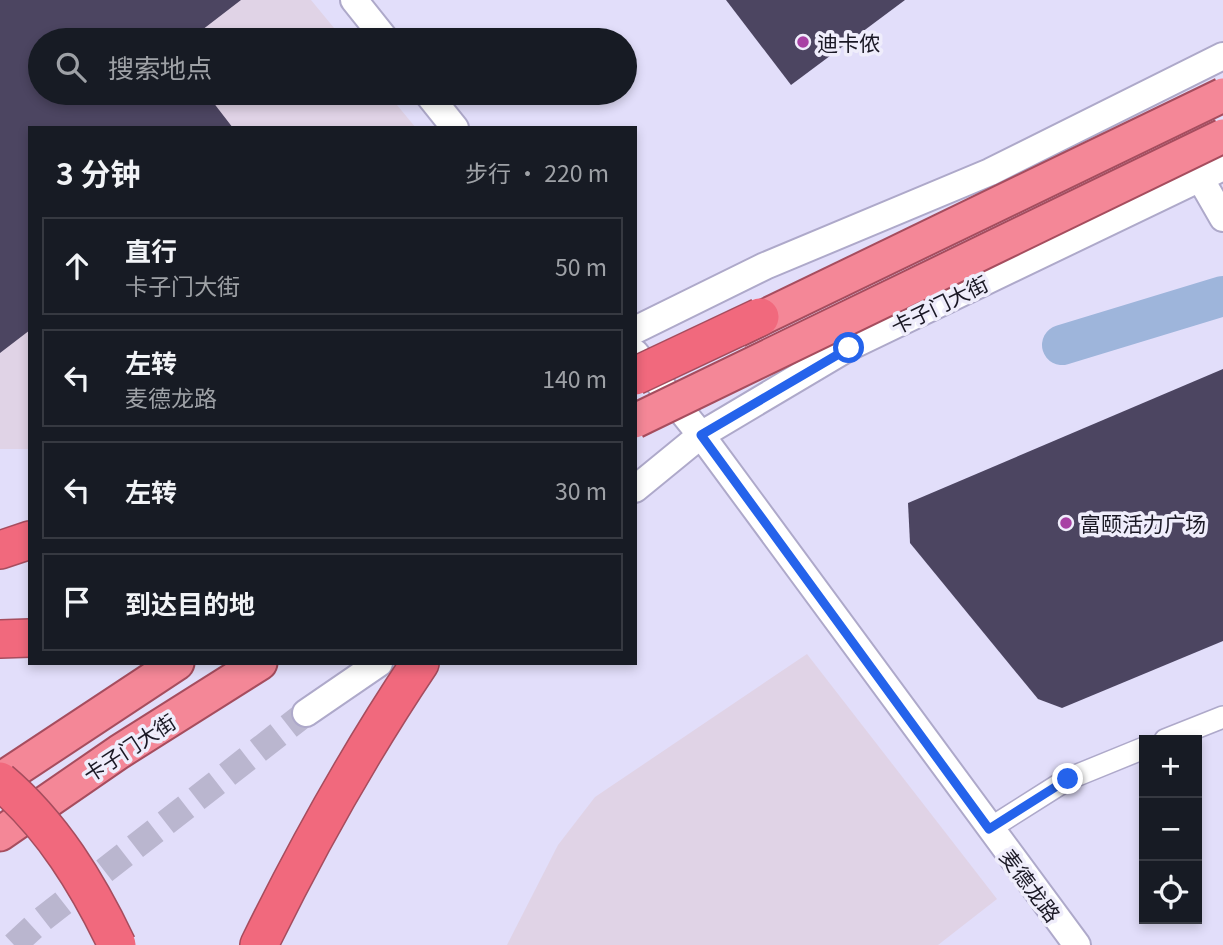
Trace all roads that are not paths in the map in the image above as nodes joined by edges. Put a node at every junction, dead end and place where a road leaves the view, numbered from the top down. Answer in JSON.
{"nodes":[{"id":1,"x":354,"y":0,"type":"edge"},
{"id":2,"x":376,"y":28,"type":"edge"},
{"id":3,"x":1223,"y":56,"type":"edge"},
{"id":4,"x":1223,"y":95,"type":"edge"},
{"id":5,"x":437,"y":105,"type":"edge"},
{"id":6,"x":453,"y":126,"type":"edge"},
{"id":7,"x":1223,"y":136,"type":"edge"},
{"id":8,"x":1215,"y":175,"type":"edge"},
{"id":9,"x":1223,"y":218,"type":"edge"},
{"id":10,"x":760,"y":317,"type":"junction"},
{"id":11,"x":637,"y":329,"type":"edge"},
{"id":12,"x":637,"y":355,"type":"edge"},
{"id":13,"x":637,"y":375,"type":"edge"},
{"id":14,"x":637,"y":389,"type":"edge"},
{"id":15,"x":637,"y":420,"type":"edge"},
{"id":16,"x":701,"y":435,"type":"junction"},
{"id":17,"x":637,"y":487,"type":"edge"},
{"id":18,"x":28,"y":541,"type":"edge"},
{"id":19,"x":0,"y":550,"type":"edge"},
{"id":20,"x":28,"y":638,"type":"edge"},
{"id":21,"x":0,"y":639,"type":"edge"},
{"id":22,"x":174,"y":665,"type":"edge"},
{"id":23,"x":257,"y":665,"type":"edge"},
{"id":24,"x":376,"y":665,"type":"edge"},
{"id":25,"x":419,"y":665,"type":"edge"},
{"id":26,"x":306,"y":713,"type":"tunnel mouth"},
{"id":27,"x":1223,"y":718,"type":"edge"},
{"id":28,"x":1178,"y":735,"type":"edge"},
{"id":29,"x":1139,"y":750,"type":"edge"},
{"id":30,"x":0,"y":781,"type":"edge"},
{"id":31,"x":989,"y":829,"type":"junction"},
{"id":32,"x":0,"y":834,"type":"edge"},
{"id":33,"x":303,"y":855,"type":"junction"},
{"id":34,"x":117,"y":945,"type":"edge"},
{"id":35,"x":259,"y":945,"type":"edge"},
{"id":36,"x":270,"y":945,"type":"edge"},
{"id":37,"x":1077,"y":945,"type":"edge"}],
"edges":[{"from":1,"to":2,"type":"street"},
{"from":3,"to":11,"type":"street"},
{"from":4,"to":10,"type":"highway","bridge":true},
{"from":5,"to":6,"type":"street"},
{"from":7,"to":15,"type":"highway","name":"卡子门大街","bridge":true},
{"from":8,"to":9,"type":"street"},
{"from":8,"to":16,"type":"street","name":"卡子门大街"},
{"from":10,"to":13,"type":"highway","bridge":true},
{"from":10,"to":14,"type":"highway","bridge":true},
{"from":12,"to":16,"type":"street","name":"麦德龙路"},
{"from":16,"to":17,"type":"street","name":"卡子门大街"},
{"from":16,"to":31,"type":"street","name":"麦德龙路"},
{"from":18,"to":19,"type":"highway"},
{"from":20,"to":21,"type":"highway"},
{"from":22,"to":30,"type":"highway","name":"卡子门大街"},
{"from":23,"to":32,"type":"highway","name":"卡子门大街"},
{"from":24,"to":26,"type":"street"},
{"from":25,"to":33,"type":"highway"},
{"from":27,"to":28,"type":"street"},
{"from":29,"to":31,"type":"street"},
{"from":30,"to":34,"type":"highway","bridge":true},
{"from":31,"to":37,"type":"street","name":"麦德龙路"},
{"from":33,"to":35,"type":"highway"},
{"from":33,"to":36,"type":"highway"}]}
